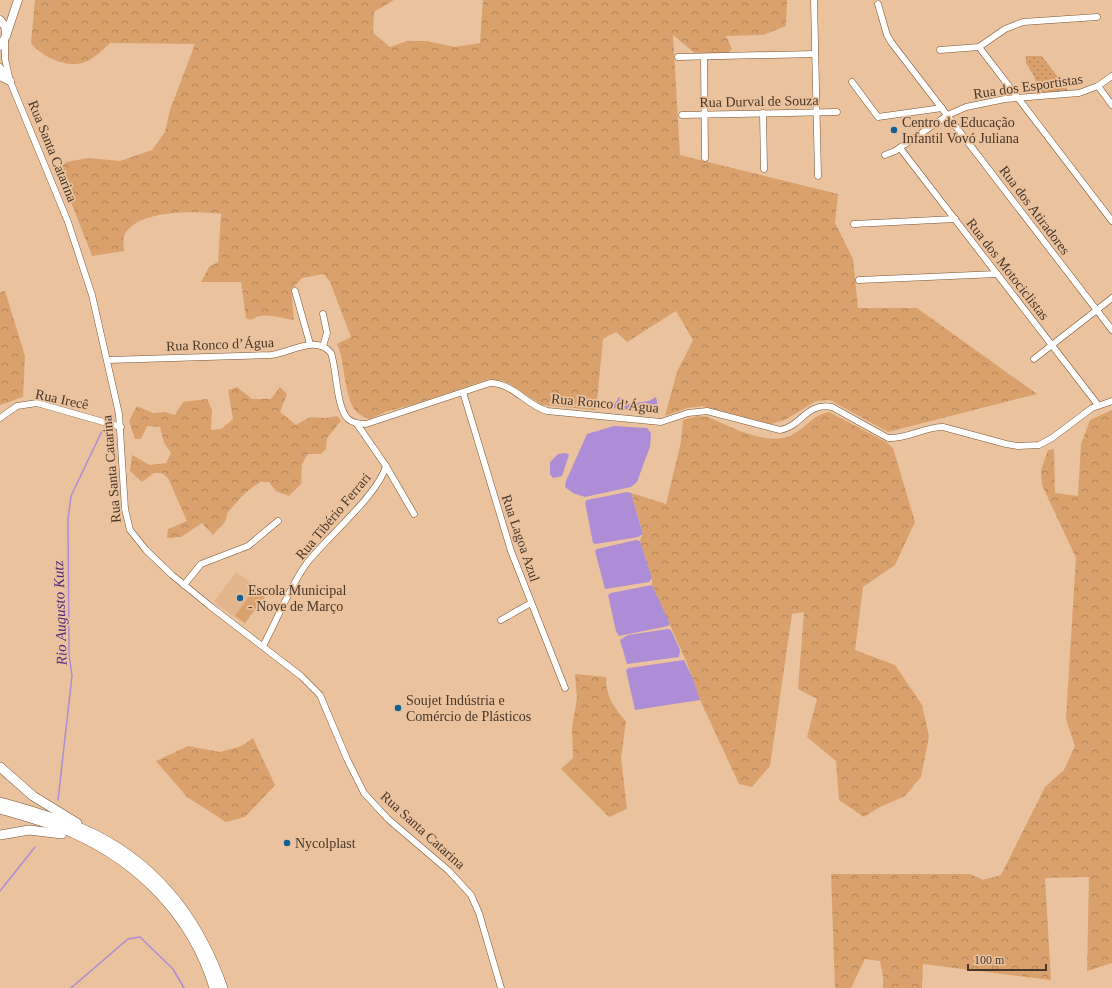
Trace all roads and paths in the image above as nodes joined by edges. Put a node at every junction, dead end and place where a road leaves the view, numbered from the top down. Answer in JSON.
{"nodes":[{"id":1,"x":18,"y":0,"type":"edge"},
{"id":2,"x":814,"y":0,"type":"edge"},
{"id":3,"x":878,"y":4,"type":"dead end"},
{"id":4,"x":1097,"y":17,"type":"dead end"},
{"id":5,"x":1,"y":20,"type":"edge"},
{"id":6,"x":3,"y":39,"type":"edge"},
{"id":7,"x":0,"y":46,"type":"edge"},
{"id":8,"x":979,"y":48,"type":"junction"},
{"id":9,"x":940,"y":50,"type":"dead end"},
{"id":10,"x":815,"y":54,"type":"junction"},
{"id":11,"x":678,"y":57,"type":"dead end"},
{"id":12,"x":704,"y":57,"type":"junction"},
{"id":13,"x":0,"y":67,"type":"edge"},
{"id":14,"x":0,"y":76,"type":"edge"},
{"id":15,"x":1112,"y":76,"type":"edge"},
{"id":16,"x":10,"y":81,"type":"junction"},
{"id":17,"x":852,"y":82,"type":"dead end"},
{"id":18,"x":1098,"y":86,"type":"junction"},
{"id":19,"x":1017,"y":98,"type":"junction"},
{"id":20,"x":1112,"y":105,"type":"edge"},
{"id":21,"x":942,"y":108,"type":"junction"},
{"id":22,"x":817,"y":112,"type":"junction"},
{"id":23,"x":837,"y":112,"type":"dead end"},
{"id":24,"x":763,"y":113,"type":"junction"},
{"id":25,"x":682,"y":115,"type":"dead end"},
{"id":26,"x":704,"y":115,"type":"junction"},
{"id":27,"x":948,"y":115,"type":"junction"},
{"id":28,"x":900,"y":148,"type":"junction"},
{"id":29,"x":885,"y":155,"type":"dead end"},
{"id":30,"x":705,"y":158,"type":"dead end"},
{"id":31,"x":764,"y":168,"type":"dead end"},
{"id":32,"x":818,"y":176,"type":"dead end"},
{"id":33,"x":955,"y":219,"type":"junction"},
{"id":34,"x":1112,"y":221,"type":"edge"},
{"id":35,"x":854,"y":224,"type":"dead end"},
{"id":36,"x":997,"y":274,"type":"junction"},
{"id":37,"x":859,"y":280,"type":"dead end"},
{"id":38,"x":295,"y":291,"type":"dead end"},
{"id":39,"x":1112,"y":298,"type":"edge"},
{"id":40,"x":1097,"y":310,"type":"junction"},
{"id":41,"x":323,"y":314,"type":"dead end"},
{"id":42,"x":1112,"y":330,"type":"edge"},
{"id":43,"x":310,"y":344,"type":"junction"},
{"id":44,"x":1052,"y":345,"type":"junction"},
{"id":45,"x":323,"y":346,"type":"junction"},
{"id":46,"x":1034,"y":359,"type":"dead end"},
{"id":47,"x":108,"y":360,"type":"junction"},
{"id":48,"x":463,"y":392,"type":"junction"},
{"id":49,"x":1112,"y":401,"type":"edge"},
{"id":50,"x":1098,"y":405,"type":"junction"},
{"id":51,"x":0,"y":418,"type":"edge"},
{"id":52,"x":357,"y":424,"type":"junction"},
{"id":53,"x":121,"y":426,"type":"junction"},
{"id":54,"x":386,"y":466,"type":"junction"},
{"id":55,"x":414,"y":514,"type":"dead end"},
{"id":56,"x":278,"y":522,"type":"dead end"},
{"id":57,"x":184,"y":585,"type":"junction"},
{"id":58,"x":532,"y":603,"type":"junction"},
{"id":59,"x":501,"y":620,"type":"dead end"},
{"id":60,"x":264,"y":646,"type":"junction"},
{"id":61,"x":565,"y":688,"type":"dead end"},
{"id":62,"x":0,"y":767,"type":"edge"},
{"id":63,"x":0,"y":802,"type":"edge"},
{"id":64,"x":0,"y":809,"type":"edge"},
{"id":65,"x":0,"y":835,"type":"edge"},
{"id":66,"x":101,"y":837,"type":"junction"},
{"id":67,"x":113,"y":854,"type":"junction"},
{"id":68,"x":214,"y":988,"type":"edge"},
{"id":69,"x":223,"y":988,"type":"edge"},
{"id":70,"x":501,"y":988,"type":"edge"}],
"edges":[{"from":1,"to":6,"type":"main road"},
{"from":2,"to":10,"type":"street"},
{"from":3,"to":21,"type":"street","name":"Rua dos Atiradores"},
{"from":4,"to":8,"type":"street"},
{"from":5,"to":6,"type":"main road"},
{"from":6,"to":7,"type":"main road"},
{"from":6,"to":16,"type":"street","name":"Rua Santa Catarina"},
{"from":8,"to":9,"type":"street"},
{"from":8,"to":19,"type":"street"},
{"from":10,"to":12,"type":"street"},
{"from":10,"to":22,"type":"street"},
{"from":11,"to":12,"type":"street"},
{"from":12,"to":26,"type":"street"},
{"from":13,"to":16,"type":"street","name":"Rua Santa Catarina"},
{"from":14,"to":16,"type":"main road"},
{"from":15,"to":18,"type":"street","name":"Rua dos Esportistas"},
{"from":16,"to":47,"type":"street","name":"Rua Santa Catarina"},
{"from":17,"to":21,"type":"street"},
{"from":18,"to":19,"type":"street","name":"Rua dos Esportistas"},
{"from":18,"to":20,"type":"street"},
{"from":19,"to":27,"type":"street","name":"Rua dos Esportistas"},
{"from":19,"to":34,"type":"street"},
{"from":21,"to":27,"type":"street","name":"Rua dos Atiradores"},
{"from":22,"to":23,"type":"street","name":"Rua Durval de Souza"},
{"from":22,"to":24,"type":"street","name":"Rua Durval de Souza"},
{"from":22,"to":32,"type":"street"},
{"from":24,"to":26,"type":"street","name":"Rua Durval de Souza"},
{"from":24,"to":31,"type":"street"},
{"from":25,"to":26,"type":"street","name":"Rua Durval de Souza"},
{"from":26,"to":30,"type":"street"},
{"from":27,"to":28,"type":"street","name":"Rua dos Esportistas"},
{"from":27,"to":40,"type":"street","name":"Rua dos Atiradores"},
{"from":28,"to":29,"type":"street","name":"Rua dos Esportistas"},
{"from":28,"to":33,"type":"street","name":"Rua dos Motociclistas"},
{"from":33,"to":35,"type":"street"},
{"from":33,"to":36,"type":"street","name":"Rua dos Motociclistas"},
{"from":36,"to":37,"type":"street"},
{"from":36,"to":44,"type":"street","name":"Rua dos Motociclistas"},
{"from":38,"to":43,"type":"street"},
{"from":39,"to":40,"type":"street"},
{"from":40,"to":42,"type":"street","name":"Rua dos Atiradores"},
{"from":40,"to":44,"type":"street"},
{"from":41,"to":45,"type":"street"},
{"from":43,"to":45,"type":"street","name":"Rua Ronco d’Água"},
{"from":43,"to":47,"type":"street","name":"Rua Ronco d’Água"},
{"from":44,"to":46,"type":"street"},
{"from":44,"to":50,"type":"street","name":"Rua dos Motociclistas"},
{"from":45,"to":52,"type":"street"},
{"from":47,"to":53,"type":"street","name":"Rua Santa Catarina"},
{"from":48,"to":50,"type":"street","name":"Rua Ronco d’Água"},
{"from":48,"to":52,"type":"street","name":"Rua Ronco d’Água"},
{"from":48,"to":58,"type":"street","name":"Rua Lagoa Azul"},
{"from":49,"to":50,"type":"street","name":"Rua Ronco d’Água"},
{"from":51,"to":53,"type":"street","name":"Rua Irecê"},
{"from":52,"to":54,"type":"street","name":"Rua Tibério Ferrari"},
{"from":53,"to":57,"type":"street","name":"Rua Santa Catarina"},
{"from":54,"to":55,"type":"street"},
{"from":54,"to":60,"type":"street","name":"Rua Tibério Ferrari"},
{"from":56,"to":57,"type":"street"},
{"from":57,"to":60,"type":"street","name":"Rua Santa Catarina"},
{"from":58,"to":59,"type":"street"},
{"from":58,"to":61,"type":"street","name":"Rua Lagoa Azul"},
{"from":60,"to":70,"type":"street","name":"Rua Santa Catarina"},
{"from":62,"to":66,"type":"highway"},
{"from":63,"to":66,"type":"highway"},
{"from":64,"to":67,"type":"highway"},
{"from":65,"to":67,"type":"highway"},
{"from":66,"to":69,"type":"highway"},
{"from":67,"to":68,"type":"highway"}]}
